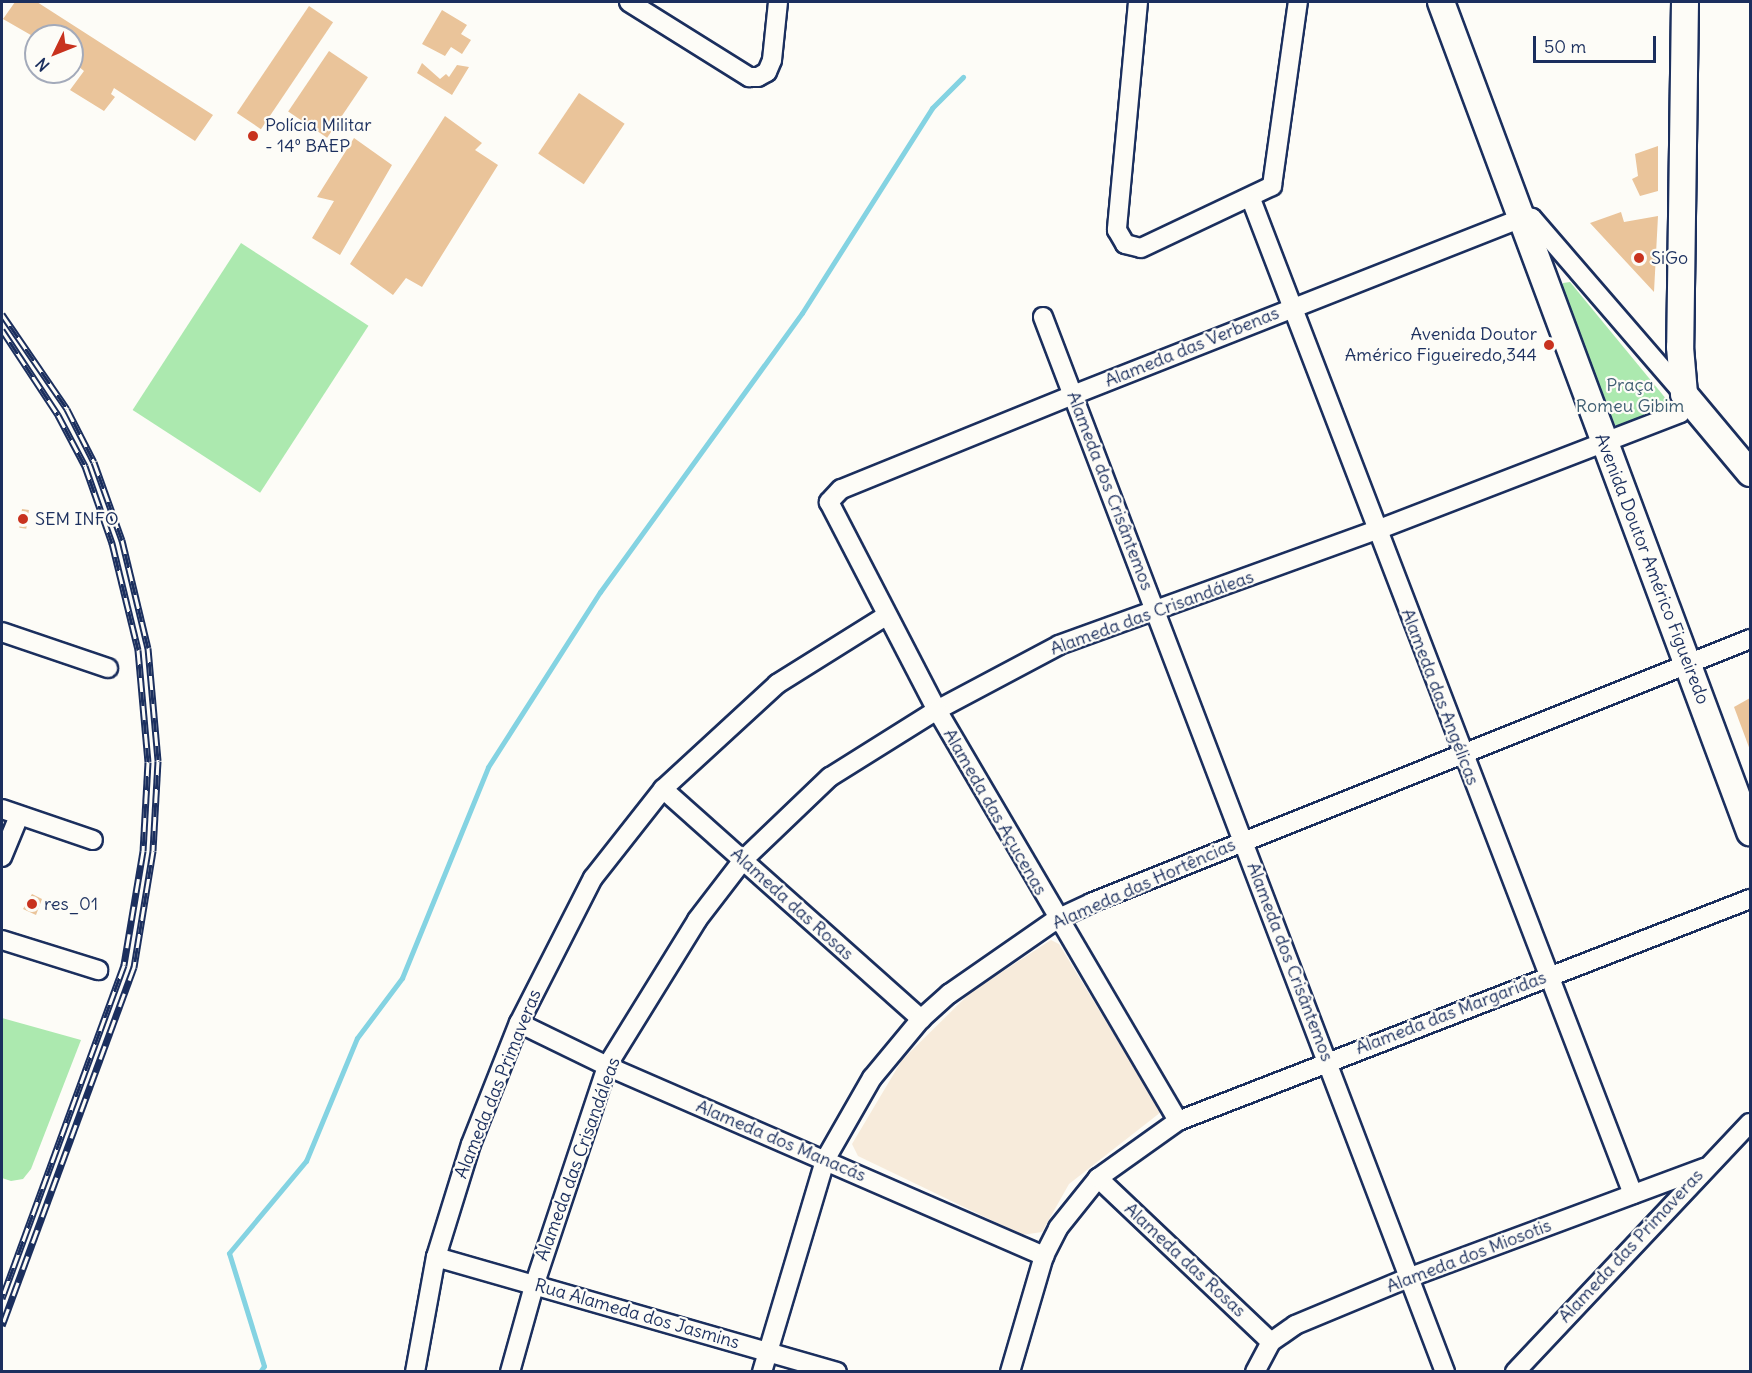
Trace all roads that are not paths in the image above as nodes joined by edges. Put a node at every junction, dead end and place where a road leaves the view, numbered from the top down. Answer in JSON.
{"nodes":[{"id":1,"x":629,"y":2,"type":"edge"},
{"id":2,"x":778,"y":2,"type":"edge"},
{"id":3,"x":1138,"y":2,"type":"edge"},
{"id":4,"x":1298,"y":2,"type":"edge"},
{"id":5,"x":1441,"y":2,"type":"edge"},
{"id":6,"x":1685,"y":2,"type":"edge"},
{"id":7,"x":1251,"y":199,"type":"junction"},
{"id":8,"x":1522,"y":218,"type":"junction"},
{"id":9,"x":1293,"y":306,"type":"junction"},
{"id":10,"x":1043,"y":317,"type":"dead end"},
{"id":11,"x":1684,"y":394,"type":"junction"},
{"id":12,"x":1073,"y":395,"type":"junction"},
{"id":13,"x":1604,"y":442,"type":"junction"},
{"id":14,"x":1750,"y":473,"type":"edge"},
{"id":15,"x":831,"y":496,"type":"joint"},
{"id":16,"x":1377,"y":530,"type":"junction"},
{"id":17,"x":1156,"y":611,"type":"junction"},
{"id":18,"x":886,"y":616,"type":"junction"},
{"id":19,"x":2,"y":632,"type":"edge"},
{"id":20,"x":1750,"y":639,"type":"edge"},
{"id":21,"x":1688,"y":665,"type":"junction"},
{"id":22,"x":108,"y":668,"type":"dead end"},
{"id":23,"x":937,"y":710,"type":"junction"},
{"id":24,"x":1460,"y":752,"type":"junction"},
{"id":25,"x":663,"y":789,"type":"junction"},
{"id":26,"x":2,"y":808,"type":"edge"},
{"id":27,"x":19,"y":816,"type":"junction"},
{"id":28,"x":1750,"y":832,"type":"edge"},
{"id":29,"x":93,"y":840,"type":"dead end"},
{"id":30,"x":1243,"y":840,"type":"junction"},
{"id":31,"x":2,"y":857,"type":"edge"},
{"id":32,"x":743,"y":860,"type":"junction"},
{"id":33,"x":1750,"y":899,"type":"edge"},
{"id":34,"x":1057,"y":919,"type":"junction"},
{"id":35,"x":2,"y":940,"type":"edge"},
{"id":36,"x":98,"y":970,"type":"dead end"},
{"id":37,"x":1547,"y":976,"type":"junction"},
{"id":38,"x":921,"y":1019,"type":"junction"},
{"id":39,"x":519,"y":1023,"type":"junction"},
{"id":40,"x":1328,"y":1060,"type":"junction"},
{"id":41,"x":607,"y":1066,"type":"junction"},
{"id":42,"x":1178,"y":1121,"type":"junction"},
{"id":43,"x":1750,"y":1123,"type":"edge"},
{"id":44,"x":825,"y":1160,"type":"junction"},
{"id":45,"x":1704,"y":1168,"type":"junction"},
{"id":46,"x":1098,"y":1178,"type":"junction"},
{"id":47,"x":1663,"y":1183,"type":"junction"},
{"id":48,"x":1633,"y":1194,"type":"junction"},
{"id":49,"x":1673,"y":1201,"type":"junction"},
{"id":50,"x":1044,"y":1256,"type":"junction"},
{"id":51,"x":436,"y":1257,"type":"junction"},
{"id":52,"x":1408,"y":1278,"type":"junction"},
{"id":53,"x":534,"y":1286,"type":"junction"},
{"id":54,"x":1271,"y":1342,"type":"junction"},
{"id":55,"x":767,"y":1351,"type":"junction"},
{"id":56,"x":415,"y":1371,"type":"edge"},
{"id":57,"x":510,"y":1371,"type":"edge"},
{"id":58,"x":762,"y":1371,"type":"edge"},
{"id":59,"x":837,"y":1371,"type":"edge"},
{"id":60,"x":1010,"y":1371,"type":"edge"},
{"id":61,"x":1255,"y":1371,"type":"edge"},
{"id":62,"x":1444,"y":1371,"type":"edge"},
{"id":63,"x":1515,"y":1371,"type":"edge"}],
"edges":[{"from":1,"to":2,"type":"street"},
{"from":3,"to":7,"type":"street"},
{"from":4,"to":7,"type":"street"},
{"from":5,"to":8,"type":"main road","name":"Avenida Doutor Américo Figueiredo"},
{"from":6,"to":11,"type":"main road"},
{"from":7,"to":9,"type":"street","name":"Alameda das Angélicas"},
{"from":8,"to":9,"type":"street","name":"Alameda das Verbenas"},
{"from":8,"to":11,"type":"street"},
{"from":8,"to":13,"type":"main road","name":"Avenida Doutor Américo Figueiredo"},
{"from":9,"to":12,"type":"street","name":"Alameda das Verbenas"},
{"from":9,"to":16,"type":"street","name":"Alameda das Angélicas"},
{"from":10,"to":12,"type":"street","name":"Alameda dos Crisântemos"},
{"from":11,"to":13,"type":"street","name":"Alameda das Crisandáleas"},
{"from":11,"to":14,"type":"main road"},
{"from":12,"to":15,"type":"street","name":"Alameda das Verbenas"},
{"from":12,"to":17,"type":"street","name":"Alameda dos Crisântemos"},
{"from":13,"to":16,"type":"street","name":"Alameda das Crisandáleas"},
{"from":13,"to":21,"type":"main road","name":"Avenida Doutor Américo Figueiredo"},
{"from":15,"to":18,"type":"street","name":"Alameda das Açucenas"},
{"from":16,"to":17,"type":"street","name":"Alameda das Crisandáleas"},
{"from":16,"to":24,"type":"street","name":"Alameda das Angélicas"},
{"from":17,"to":23,"type":"street","name":"Alameda das Crisandáleas"},
{"from":17,"to":30,"type":"street","name":"Alameda dos Crisântemos"},
{"from":18,"to":23,"type":"street","name":"Alameda das Açucenas"},
{"from":18,"to":25,"type":"street","name":"Alameda das Primaveras"},
{"from":19,"to":22,"type":"street"},
{"from":20,"to":21,"type":"street","name":"Alameda das Hortências"},
{"from":21,"to":24,"type":"street","name":"Alameda das Hortências"},
{"from":21,"to":28,"type":"main road","name":"Avenida Doutor Américo Figueiredo"},
{"from":23,"to":32,"type":"street","name":"Alameda das Crisandáleas"},
{"from":23,"to":34,"type":"street","name":"Alameda das Açucenas"},
{"from":24,"to":30,"type":"street","name":"Alameda das Hortências"},
{"from":24,"to":37,"type":"street","name":"Alameda das Angélicas"},
{"from":25,"to":32,"type":"street","name":"Alameda das Rosas"},
{"from":25,"to":39,"type":"street","name":"Alameda das Primaveras"},
{"from":26,"to":27,"type":"street"},
{"from":27,"to":29,"type":"street"},
{"from":27,"to":31,"type":"street"},
{"from":30,"to":34,"type":"street","name":"Alameda das Hortências"},
{"from":30,"to":40,"type":"street","name":"Alameda dos Crisântemos"},
{"from":32,"to":38,"type":"street","name":"Alameda das Rosas"},
{"from":32,"to":41,"type":"street","name":"Alameda das Crisandáleas"},
{"from":33,"to":37,"type":"street","name":"Alameda das Margaridas"},
{"from":34,"to":38,"type":"street","name":"Alameda das Hortências"},
{"from":34,"to":42,"type":"street","name":"Alameda das Açucenas"},
{"from":35,"to":36,"type":"street"},
{"from":37,"to":40,"type":"street","name":"Alameda das Margaridas"},
{"from":37,"to":48,"type":"street","name":"Alameda das Angélicas"},
{"from":38,"to":44,"type":"street","name":"Alameda das Hortências"},
{"from":39,"to":41,"type":"street","name":"Alameda dos Manacás"},
{"from":39,"to":51,"type":"street","name":"Alameda das Primaveras"},
{"from":40,"to":42,"type":"street","name":"Alameda das Margaridas"},
{"from":40,"to":52,"type":"street","name":"Alameda dos Crisântemos"},
{"from":41,"to":44,"type":"street","name":"Alameda dos Manacás"},
{"from":41,"to":53,"type":"street","name":"Alameda das Crisandáleas"},
{"from":42,"to":46,"type":"street","name":"Alameda das Margaridas"},
{"from":43,"to":45,"type":"street","name":"Alameda das Primaveras"},
{"from":44,"to":50,"type":"street","name":"Alameda dos Manacás"},
{"from":44,"to":55,"type":"street","name":"Alameda das Hortências"},
{"from":45,"to":47,"type":"street","name":"Alameda dos Miosotis"},
{"from":45,"to":49,"type":"street","name":"Alameda das Primaveras"},
{"from":46,"to":50,"type":"street","name":"Alameda das Margaridas"},
{"from":46,"to":54,"type":"street","name":"Alameda das Rosas"},
{"from":47,"to":48,"type":"street","name":"Alameda dos Miosotis"},
{"from":47,"to":49,"type":"street"},
{"from":48,"to":52,"type":"street","name":"Alameda dos Miosotis"},
{"from":49,"to":63,"type":"street","name":"Alameda das Primaveras"},
{"from":50,"to":60,"type":"street","name":"Alameda das Margaridas"},
{"from":51,"to":53,"type":"street","name":"Rua Alameda dos Jasmins"},
{"from":51,"to":56,"type":"street","name":"Alameda das Primaveras"},
{"from":52,"to":54,"type":"street","name":"Alameda dos Miosotis"},
{"from":52,"to":62,"type":"street","name":"Alameda dos Crisântemos"},
{"from":53,"to":55,"type":"street","name":"Rua Alameda dos Jasmins"},
{"from":53,"to":57,"type":"street","name":"Alameda das Crisandáleas"},
{"from":54,"to":61,"type":"street","name":"Alameda dos Miosotis"},
{"from":55,"to":58,"type":"street","name":"Alameda das Hortências"},
{"from":55,"to":59,"type":"street","name":"Rua Alameda dos Jasmins"}]}
